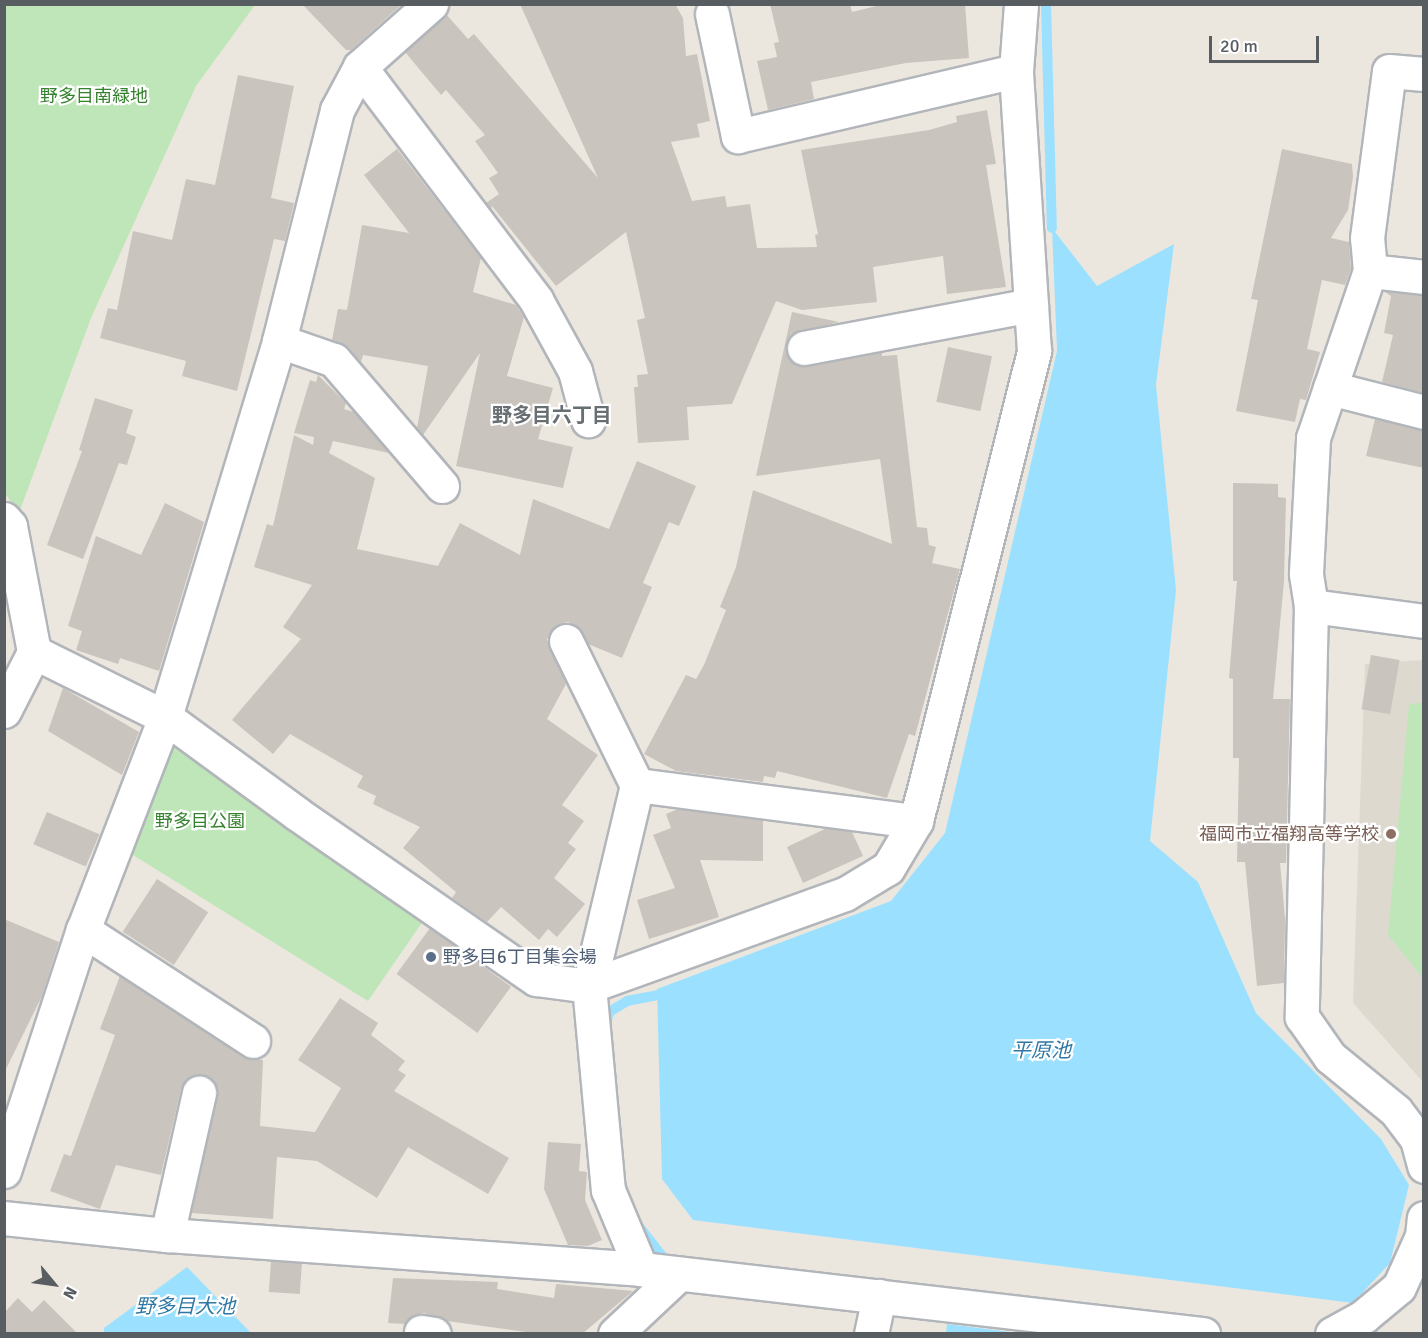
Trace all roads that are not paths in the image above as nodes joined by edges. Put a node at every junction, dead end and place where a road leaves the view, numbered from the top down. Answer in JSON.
{"nodes":[{"id":1,"x":431,"y":4,"type":"edge"},
{"id":2,"x":1021,"y":4,"type":"edge"},
{"id":3,"x":712,"y":14,"type":"dead end"},
{"id":4,"x":360,"y":67,"type":"junction"},
{"id":5,"x":1016,"y":71,"type":"junction"},
{"id":6,"x":1424,"y":75,"type":"edge"},
{"id":7,"x":1370,"y":271,"type":"junction"},
{"id":8,"x":1424,"y":277,"type":"edge"},
{"id":9,"x":1031,"y":305,"type":"junction"},
{"id":10,"x":279,"y":341,"type":"junction"},
{"id":11,"x":804,"y":348,"type":"dead end"},
{"id":12,"x":1330,"y":388,"type":"junction"},
{"id":13,"x":1424,"y":411,"type":"edge"},
{"id":14,"x":588,"y":420,"type":"dead end"},
{"id":15,"x":442,"y":486,"type":"dead end"},
{"id":16,"x":4,"y":519,"type":"edge"},
{"id":17,"x":1311,"y":606,"type":"junction"},
{"id":18,"x":1424,"y":621,"type":"edge"},
{"id":19,"x":566,"y":641,"type":"dead end"},
{"id":20,"x":34,"y":652,"type":"junction"},
{"id":21,"x":4,"y":711,"type":"edge"},
{"id":22,"x":165,"y":717,"type":"junction"},
{"id":23,"x":637,"y":785,"type":"junction"},
{"id":24,"x":916,"y":821,"type":"junction"},
{"id":25,"x":83,"y":930,"type":"junction"},
{"id":26,"x":589,"y":986,"type":"junction"},
{"id":27,"x":253,"y":1041,"type":"dead end"},
{"id":28,"x":199,"y":1093,"type":"dead end"},
{"id":29,"x":1424,"y":1166,"type":"edge"},
{"id":30,"x":4,"y":1172,"type":"edge"},
{"id":31,"x":4,"y":1218,"type":"edge"},
{"id":32,"x":1424,"y":1218,"type":"edge"},
{"id":33,"x":166,"y":1234,"type":"junction"},
{"id":34,"x":641,"y":1269,"type":"junction"},
{"id":35,"x":679,"y":1274,"type":"junction"},
{"id":36,"x":879,"y":1296,"type":"junction"},
{"id":37,"x":615,"y":1334,"type":"edge"},
{"id":38,"x":871,"y":1334,"type":"edge"},
{"id":39,"x":1203,"y":1334,"type":"edge"},
{"id":40,"x":1332,"y":1334,"type":"edge"}],
"edges":[{"from":1,"to":4,"type":"street"},
{"from":2,"to":5,"type":"street"},
{"from":3,"to":5,"type":"street"},
{"from":4,"to":10,"type":"street"},
{"from":4,"to":14,"type":"street"},
{"from":5,"to":9,"type":"street"},
{"from":6,"to":7,"type":"street"},
{"from":7,"to":8,"type":"street"},
{"from":7,"to":12,"type":"street"},
{"from":9,"to":11,"type":"street"},
{"from":9,"to":24,"type":"street"},
{"from":10,"to":15,"type":"street"},
{"from":10,"to":22,"type":"street"},
{"from":12,"to":13,"type":"street"},
{"from":12,"to":17,"type":"street"},
{"from":16,"to":20,"type":"street"},
{"from":17,"to":18,"type":"street"},
{"from":17,"to":29,"type":"street"},
{"from":19,"to":23,"type":"street"},
{"from":20,"to":21,"type":"street"},
{"from":20,"to":22,"type":"street"},
{"from":22,"to":25,"type":"street"},
{"from":22,"to":26,"type":"street"},
{"from":23,"to":24,"type":"street"},
{"from":23,"to":26,"type":"street"},
{"from":24,"to":26,"type":"street"},
{"from":25,"to":27,"type":"street"},
{"from":25,"to":30,"type":"street"},
{"from":26,"to":34,"type":"street"},
{"from":28,"to":33,"type":"street"},
{"from":31,"to":33,"type":"street"},
{"from":32,"to":40,"type":"street"},
{"from":33,"to":34,"type":"street"},
{"from":34,"to":35,"type":"street"},
{"from":35,"to":36,"type":"street"},
{"from":35,"to":37,"type":"street"},
{"from":36,"to":38,"type":"street"},
{"from":36,"to":39,"type":"street"}]}
